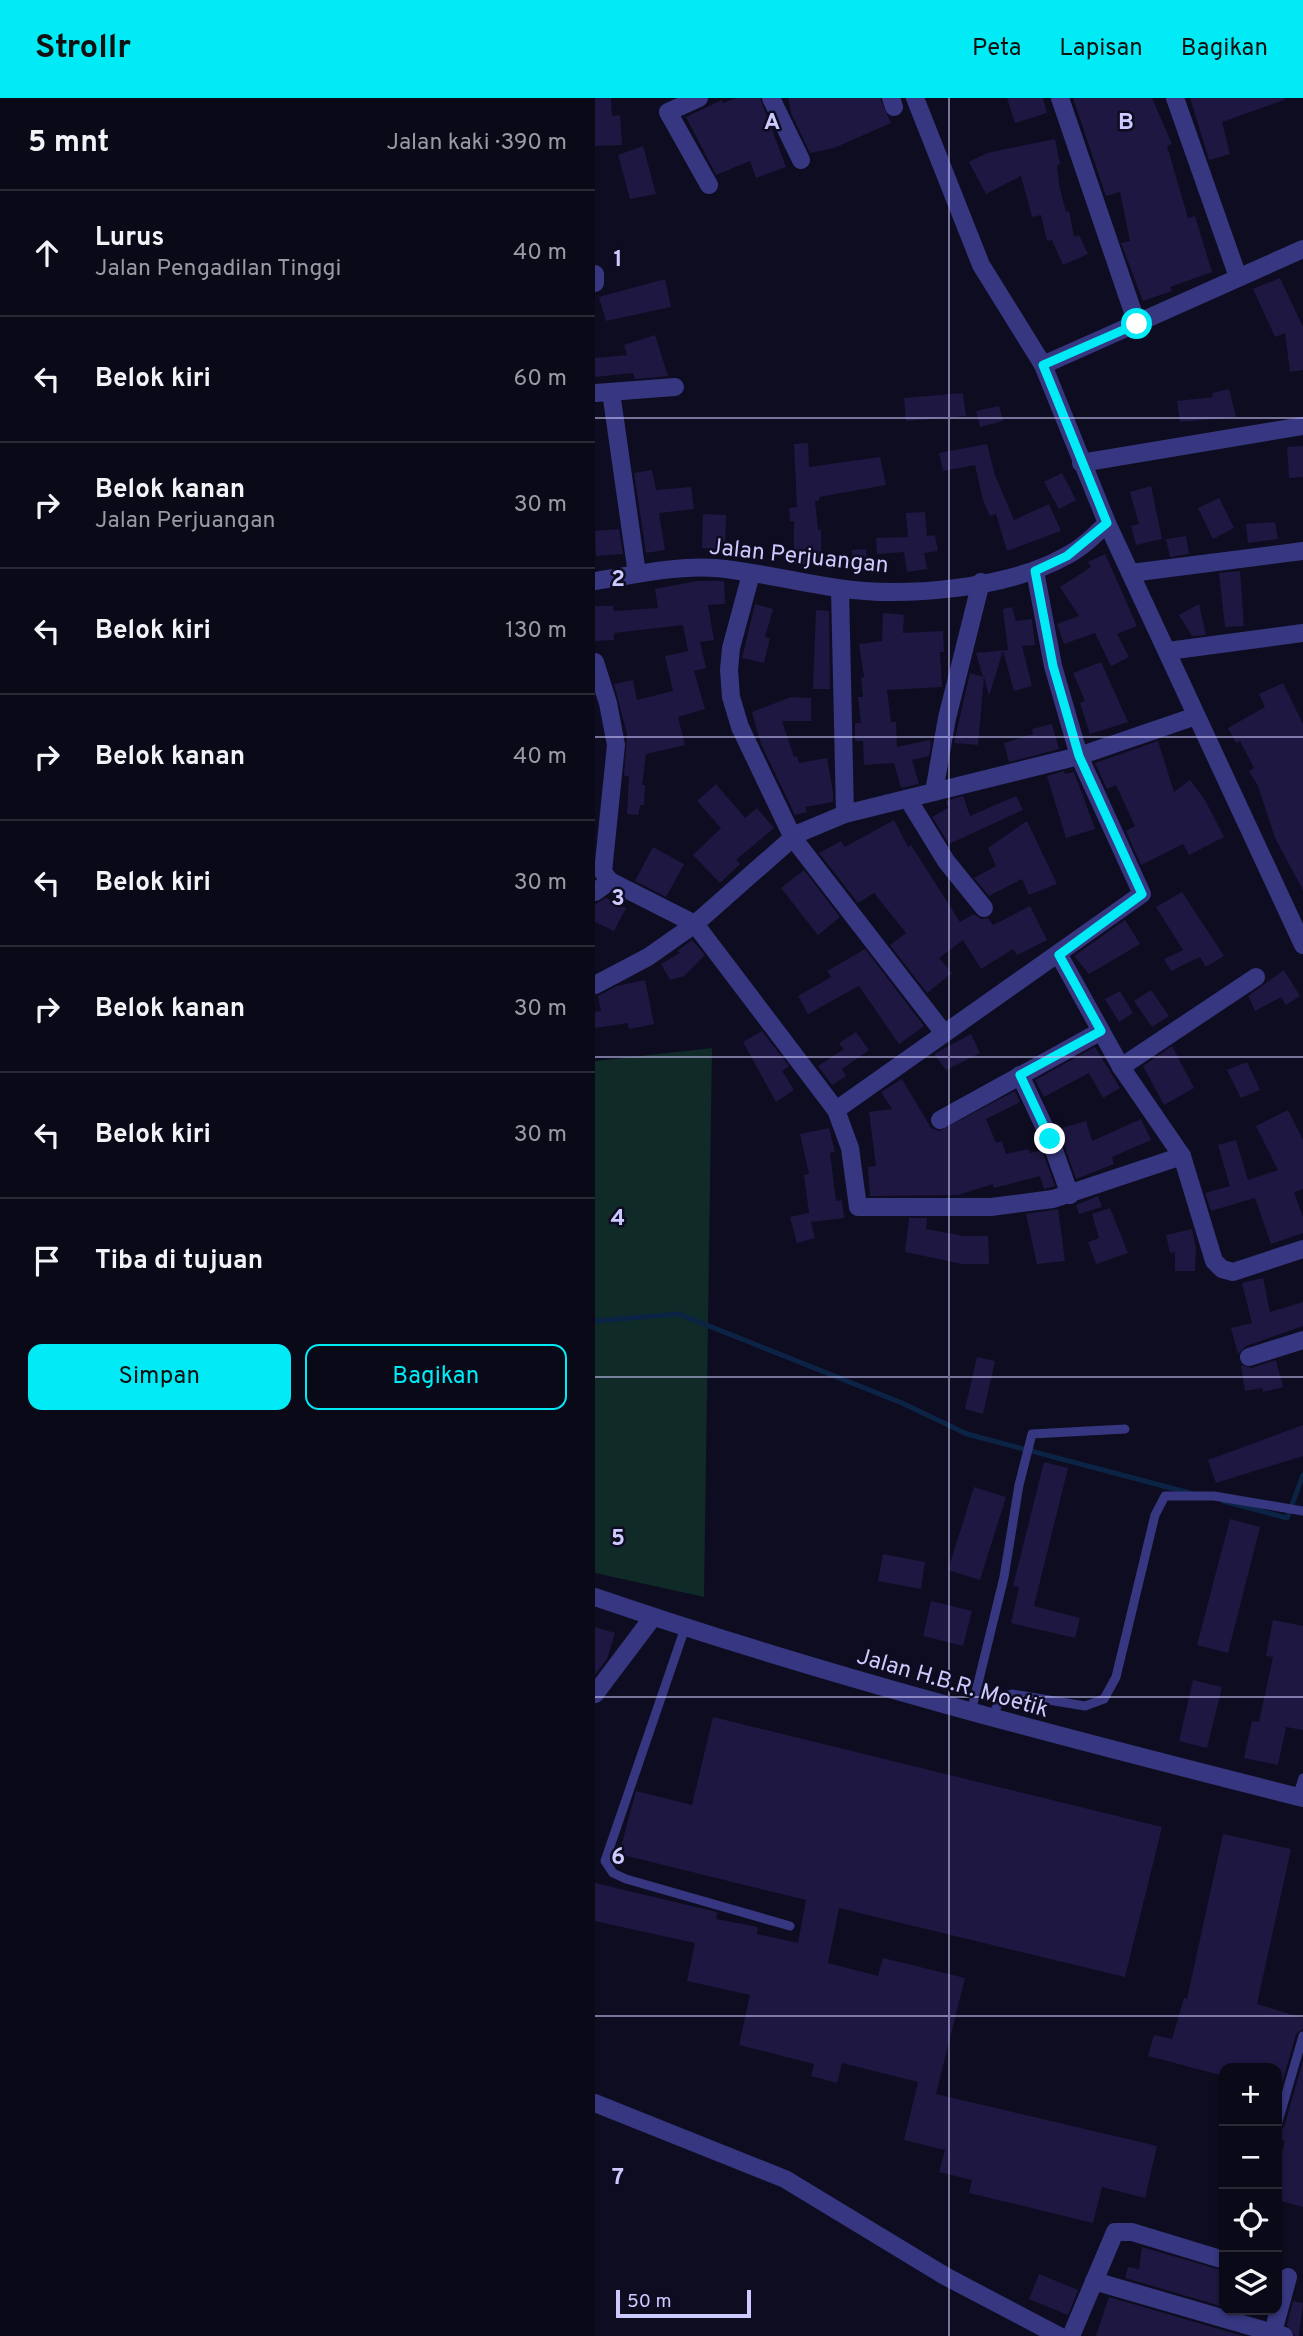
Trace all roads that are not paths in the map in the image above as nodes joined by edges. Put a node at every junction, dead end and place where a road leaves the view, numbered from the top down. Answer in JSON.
{"nodes":[{"id":1,"x":699,"y":98,"type":"edge"},
{"id":2,"x":771,"y":98,"type":"edge"},
{"id":3,"x":915,"y":98,"type":"edge"},
{"id":4,"x":1060,"y":98,"type":"edge"},
{"id":5,"x":1175,"y":98,"type":"edge"},
{"id":6,"x":801,"y":160,"type":"dead end"},
{"id":7,"x":709,"y":185,"type":"dead end"},
{"id":8,"x":1303,"y":249,"type":"edge"},
{"id":9,"x":595,"y":274,"type":"edge"},
{"id":10,"x":1238,"y":277,"type":"junction"},
{"id":11,"x":595,"y":283,"type":"edge"},
{"id":12,"x":1137,"y":324,"type":"junction"},
{"id":13,"x":1043,"y":365,"type":"junction"},
{"id":14,"x":675,"y":387,"type":"dead end"},
{"id":15,"x":603,"y":393,"type":"edge"},
{"id":16,"x":1303,"y":426,"type":"edge"},
{"id":17,"x":1081,"y":463,"type":"junction"},
{"id":18,"x":1107,"y":523,"type":"junction"},
{"id":19,"x":1303,"y":551,"type":"edge"},
{"id":20,"x":1035,"y":571,"type":"junction"},
{"id":21,"x":1131,"y":573,"type":"junction"},
{"id":22,"x":751,"y":574,"type":"junction"},
{"id":23,"x":637,"y":575,"type":"junction"},
{"id":24,"x":595,"y":581,"type":"edge"},
{"id":25,"x":981,"y":582,"type":"junction"},
{"id":26,"x":840,"y":589,"type":"junction"},
{"id":27,"x":1303,"y":633,"type":"edge"},
{"id":28,"x":1168,"y":651,"type":"junction"},
{"id":29,"x":595,"y":662,"type":"edge"},
{"id":30,"x":602,"y":704,"type":"edge"},
{"id":31,"x":1196,"y":716,"type":"junction"},
{"id":32,"x":1079,"y":756,"type":"junction"},
{"id":33,"x":934,"y":792,"type":"junction"},
{"id":34,"x":908,"y":799,"type":"junction"},
{"id":35,"x":845,"y":814,"type":"junction"},
{"id":36,"x":793,"y":838,"type":"junction"},
{"id":37,"x":610,"y":881,"type":"junction"},
{"id":38,"x":595,"y":892,"type":"edge"},
{"id":39,"x":984,"y":908,"type":"dead end"},
{"id":40,"x":695,"y":924,"type":"junction"},
{"id":41,"x":1303,"y":945,"type":"edge"},
{"id":42,"x":1059,"y":955,"type":"junction"},
{"id":43,"x":1256,"y":977,"type":"dead end"},
{"id":44,"x":595,"y":985,"type":"edge"},
{"id":45,"x":1101,"y":1031,"type":"junction"},
{"id":46,"x":943,"y":1032,"type":"junction"},
{"id":47,"x":1121,"y":1066,"type":"junction"},
{"id":48,"x":1020,"y":1075,"type":"junction"},
{"id":49,"x":835,"y":1110,"type":"junction"},
{"id":50,"x":940,"y":1121,"type":"dead end"},
{"id":51,"x":1182,"y":1156,"type":"junction"},
{"id":52,"x":1070,"y":1195,"type":"junction"},
{"id":53,"x":1303,"y":1249,"type":"edge"},
{"id":54,"x":1303,"y":1340,"type":"edge"},
{"id":55,"x":1249,"y":1357,"type":"dead end"},
{"id":56,"x":1125,"y":1429,"type":"dead end"},
{"id":57,"x":1302,"y":1510,"type":"edge"},
{"id":58,"x":595,"y":1597,"type":"edge"},
{"id":59,"x":653,"y":1617,"type":"junction"},
{"id":60,"x":685,"y":1628,"type":"junction"},
{"id":61,"x":595,"y":1693,"type":"edge"},
{"id":62,"x":971,"y":1714,"type":"junction"},
{"id":63,"x":990,"y":1719,"type":"junction"},
{"id":64,"x":1303,"y":1778,"type":"edge"},
{"id":65,"x":1300,"y":1798,"type":"edge"},
{"id":66,"x":790,"y":1926,"type":"dead end"},
{"id":67,"x":1303,"y":2035,"type":"edge"},
{"id":68,"x":595,"y":2103,"type":"edge"},
{"id":69,"x":1282,"y":2108,"type":"edge"},
{"id":70,"x":1219,"y":2258,"type":"edge"},
{"id":71,"x":1289,"y":2277,"type":"edge"},
{"id":72,"x":1094,"y":2281,"type":"junction"},
{"id":73,"x":1276,"y":2335,"type":"edge"},
{"id":74,"x":1059,"y":2336,"type":"edge"},
{"id":75,"x":1070,"y":2336,"type":"edge"}],
"edges":[{"from":1,"to":7,"type":"street"},
{"from":2,"to":6,"type":"street"},
{"from":3,"to":13,"type":"street"},
{"from":4,"to":12,"type":"street"},
{"from":5,"to":10,"type":"street"},
{"from":8,"to":10,"type":"street"},
{"from":9,"to":11,"type":"street"},
{"from":10,"to":12,"type":"street"},
{"from":12,"to":13,"type":"street"},
{"from":13,"to":17,"type":"street"},
{"from":14,"to":15,"type":"street"},
{"from":15,"to":23,"type":"street"},
{"from":16,"to":17,"type":"street"},
{"from":17,"to":18,"type":"street"},
{"from":18,"to":20,"type":"street","name":"Jalan Perjuangan"},
{"from":18,"to":21,"type":"street"},
{"from":19,"to":21,"type":"street"},
{"from":20,"to":25,"type":"street","name":"Jalan Perjuangan"},
{"from":20,"to":32,"type":"street"},
{"from":21,"to":28,"type":"street"},
{"from":22,"to":23,"type":"street","name":"Jalan Perjuangan"},
{"from":22,"to":26,"type":"street","name":"Jalan Perjuangan"},
{"from":22,"to":36,"type":"street"},
{"from":23,"to":24,"type":"street","name":"Jalan Perjuangan"},
{"from":25,"to":26,"type":"street","name":"Jalan Perjuangan"},
{"from":25,"to":33,"type":"street"},
{"from":26,"to":35,"type":"street"},
{"from":27,"to":28,"type":"street"},
{"from":28,"to":31,"type":"street"},
{"from":29,"to":30,"type":"street"},
{"from":30,"to":37,"type":"street"},
{"from":31,"to":32,"type":"street"},
{"from":31,"to":41,"type":"street"},
{"from":32,"to":33,"type":"street"},
{"from":32,"to":42,"type":"street"},
{"from":33,"to":34,"type":"street"},
{"from":34,"to":35,"type":"street"},
{"from":34,"to":39,"type":"street"},
{"from":35,"to":36,"type":"street"},
{"from":36,"to":40,"type":"street"},
{"from":36,"to":46,"type":"street"},
{"from":37,"to":38,"type":"street"},
{"from":37,"to":40,"type":"street"},
{"from":40,"to":44,"type":"street"},
{"from":40,"to":49,"type":"street"},
{"from":42,"to":45,"type":"street"},
{"from":42,"to":46,"type":"street"},
{"from":43,"to":47,"type":"street"},
{"from":45,"to":47,"type":"street"},
{"from":45,"to":48,"type":"street"},
{"from":46,"to":49,"type":"street"},
{"from":47,"to":51,"type":"street"},
{"from":48,"to":50,"type":"street"},
{"from":48,"to":52,"type":"street"},
{"from":49,"to":52,"type":"street"},
{"from":51,"to":52,"type":"street"},
{"from":51,"to":53,"type":"street"},
{"from":54,"to":55,"type":"street"},
{"from":56,"to":62,"type":"lane"},
{"from":57,"to":63,"type":"lane"},
{"from":58,"to":59,"type":"street","name":"Jalan H.B.R. Moetik"},
{"from":59,"to":60,"type":"street","name":"Jalan H.B.R. Moetik"},
{"from":59,"to":61,"type":"street"},
{"from":60,"to":62,"type":"street","name":"Jalan H.B.R. Moetik"},
{"from":60,"to":66,"type":"lane"},
{"from":62,"to":63,"type":"street","name":"Jalan H.B.R. Moetik"},
{"from":63,"to":65,"type":"street","name":"Jalan H.B.R. Moetik"},
{"from":64,"to":65,"type":"lane"},
{"from":67,"to":69,"type":"lane"},
{"from":68,"to":74,"type":"street"},
{"from":70,"to":72,"type":"street"},
{"from":71,"to":73,"type":"street"},
{"from":72,"to":73,"type":"street"},
{"from":72,"to":75,"type":"street"}]}
